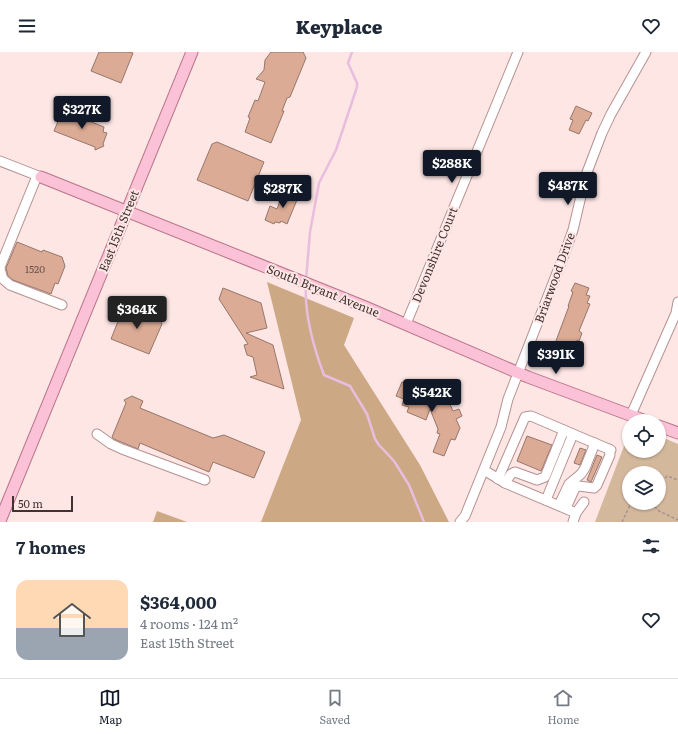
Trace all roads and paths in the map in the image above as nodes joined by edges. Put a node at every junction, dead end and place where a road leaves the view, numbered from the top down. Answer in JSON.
{"nodes":[{"id":1,"x":192,"y":52,"type":"edge"},
{"id":2,"x":518,"y":52,"type":"edge"},
{"id":3,"x":646,"y":52,"type":"edge"},
{"id":4,"x":0,"y":161,"type":"edge"},
{"id":5,"x":39,"y":177,"type":"junction"},
{"id":6,"x":126,"y":211,"type":"junction"},
{"id":7,"x":0,"y":268,"type":"edge"},
{"id":8,"x":678,"y":302,"type":"edge"},
{"id":9,"x":62,"y":305,"type":"dead end"},
{"id":10,"x":406,"y":324,"type":"junction"},
{"id":11,"x":519,"y":373,"type":"junction"},
{"id":12,"x":628,"y":414,"type":"edge"},
{"id":13,"x":631,"y":414,"type":"edge"},
{"id":14,"x":666,"y":429,"type":"edge"},
{"id":15,"x":569,"y":432,"type":"junction"},
{"id":16,"x":97,"y":434,"type":"dead end"},
{"id":17,"x":678,"y":434,"type":"edge"},
{"id":18,"x":595,"y":443,"type":"junction"},
{"id":19,"x":484,"y":470,"type":"junction"},
{"id":20,"x":666,"y":477,"type":"edge"},
{"id":21,"x":205,"y":480,"type":"dead end"},
{"id":22,"x":678,"y":480,"type":"edge"},
{"id":23,"x":502,"y":481,"type":"junction"},
{"id":24,"x":546,"y":500,"type":"junction"},
{"id":25,"x":584,"y":502,"type":"dead end"},
{"id":26,"x":563,"y":507,"type":"junction"},
{"id":27,"x":628,"y":510,"type":"edge"},
{"id":28,"x":658,"y":510,"type":"edge"},
{"id":29,"x":576,"y":513,"type":"junction"},
{"id":30,"x":678,"y":520,"type":"edge"},
{"id":31,"x":0,"y":521,"type":"edge"},
{"id":32,"x":460,"y":522,"type":"edge"},
{"id":33,"x":573,"y":522,"type":"edge"},
{"id":34,"x":622,"y":522,"type":"edge"}],
"edges":[{"from":1,"to":6,"type":"main road","name":"East 15th Street"},
{"from":2,"to":10,"type":"street","name":"Devonshire Court"},
{"from":3,"to":11,"type":"street","name":"Briarwood Drive"},
{"from":4,"to":5,"type":"street","name":"South Bryant Avenue"},
{"from":5,"to":6,"type":"main road","name":"South Bryant Avenue"},
{"from":5,"to":7,"type":"street"},
{"from":6,"to":10,"type":"main road","name":"South Bryant Avenue"},
{"from":6,"to":31,"type":"main road","name":"East 15th Street"},
{"from":7,"to":9,"type":"street"},
{"from":8,"to":13,"type":"street"},
{"from":10,"to":11,"type":"main road","name":"South Bryant Avenue"},
{"from":11,"to":12,"type":"main road","name":"South Bryant Avenue"},
{"from":11,"to":19,"type":"street","name":"Briarwood Drive"},
{"from":14,"to":17,"type":"main road"},
{"from":15,"to":18,"type":"street"},
{"from":15,"to":23,"type":"street"},
{"from":15,"to":23,"type":"street"},
{"from":15,"to":24,"type":"street"},
{"from":16,"to":21,"type":"street"},
{"from":18,"to":26,"type":"street"},
{"from":18,"to":26,"type":"street"},
{"from":19,"to":23,"type":"street"},
{"from":19,"to":32,"type":"street","name":"Briarwood Drive"},
{"from":20,"to":22,"type":"path"},
{"from":23,"to":24,"type":"street"},
{"from":24,"to":26,"type":"street"},
{"from":25,"to":29,"type":"street"},
{"from":26,"to":29,"type":"street"},
{"from":27,"to":34,"type":"path"},
{"from":28,"to":30,"type":"path"},
{"from":29,"to":33,"type":"street"}]}
